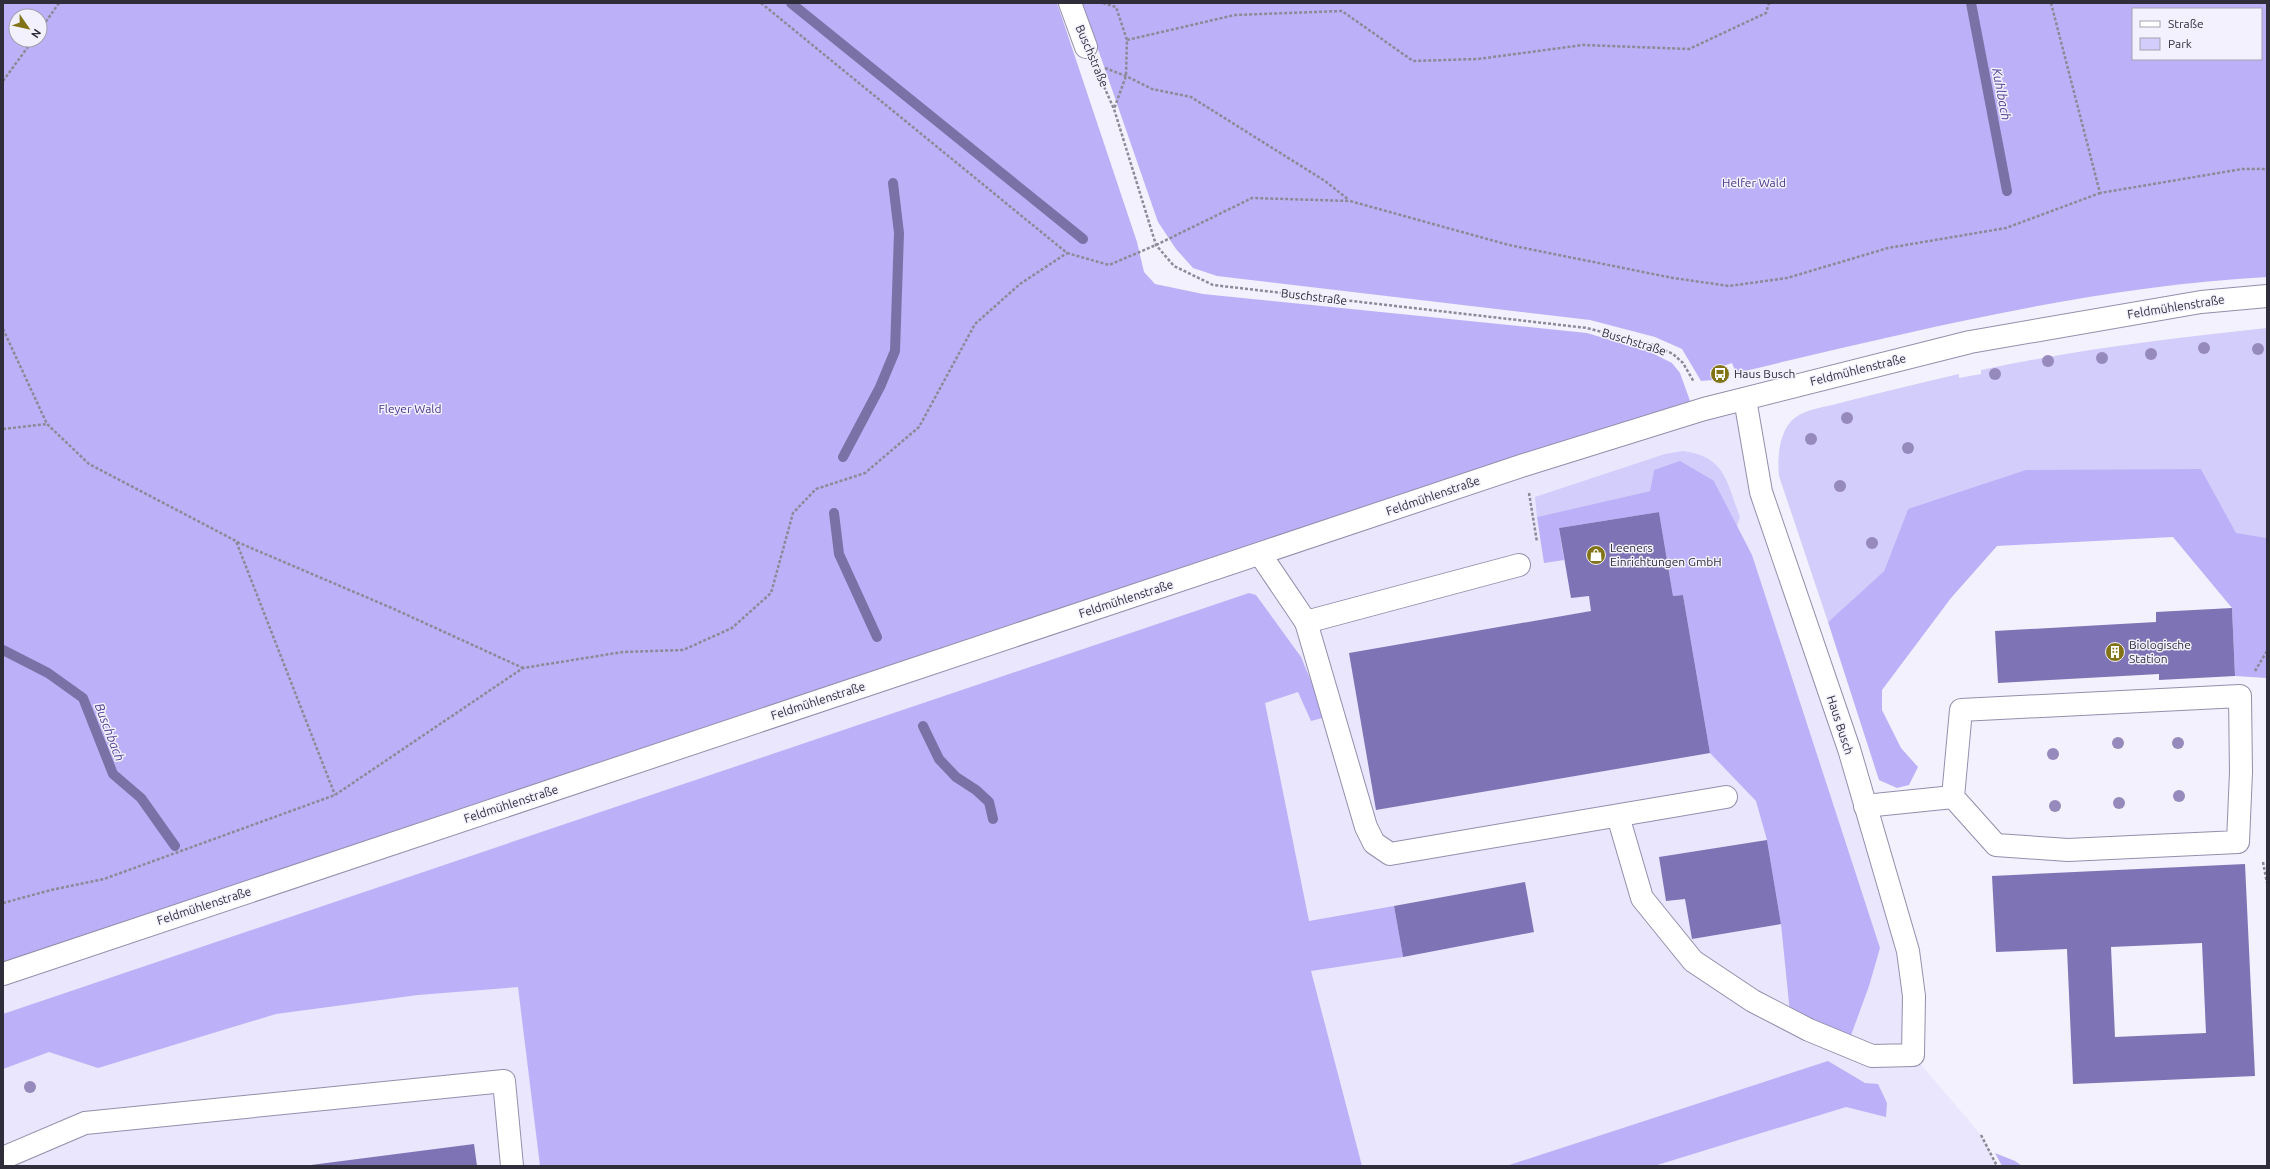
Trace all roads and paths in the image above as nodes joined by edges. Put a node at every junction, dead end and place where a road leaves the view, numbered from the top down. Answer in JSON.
{"nodes":[{"id":1,"x":59,"y":3,"type":"edge"},
{"id":2,"x":761,"y":3,"type":"edge"},
{"id":3,"x":1070,"y":3,"type":"edge"},
{"id":4,"x":1103,"y":3,"type":"edge"},
{"id":5,"x":1117,"y":3,"type":"edge"},
{"id":6,"x":1769,"y":3,"type":"edge"},
{"id":7,"x":2051,"y":3,"type":"edge"},
{"id":8,"x":1116,"y":7,"type":"junction"},
{"id":9,"x":48,"y":19,"type":"edge"},
{"id":10,"x":1127,"y":40,"type":"junction"},
{"id":11,"x":27,"y":48,"type":"edge"},
{"id":12,"x":1090,"y":56,"type":"junction"},
{"id":13,"x":1126,"y":76,"type":"junction"},
{"id":14,"x":3,"y":81,"type":"edge"},
{"id":15,"x":1114,"y":109,"type":"junction"},
{"id":16,"x":2267,"y":169,"type":"edge"},
{"id":17,"x":2100,"y":193,"type":"junction"},
{"id":18,"x":1350,"y":201,"type":"junction"},
{"id":19,"x":1156,"y":245,"type":"junction"},
{"id":20,"x":1067,"y":253,"type":"junction"},
{"id":21,"x":2267,"y":296,"type":"edge"},
{"id":22,"x":3,"y":329,"type":"edge"},
{"id":23,"x":1746,"y":399,"type":"junction"},
{"id":24,"x":1704,"y":409,"type":"junction"},
{"id":25,"x":47,"y":424,"type":"junction"},
{"id":26,"x":3,"y":429,"type":"edge"},
{"id":27,"x":1524,"y":465,"type":"junction"},
{"id":28,"x":236,"y":541,"type":"junction"},
{"id":29,"x":1260,"y":554,"type":"junction"},
{"id":30,"x":1519,"y":564,"type":"joint"},
{"id":31,"x":1306,"y":622,"type":"junction"},
{"id":32,"x":523,"y":668,"type":"junction"},
{"id":33,"x":335,"y":794,"type":"junction"},
{"id":34,"x":1953,"y":797,"type":"junction"},
{"id":35,"x":1726,"y":798,"type":"dead end"},
{"id":36,"x":1866,"y":806,"type":"junction"},
{"id":37,"x":1618,"y":816,"type":"junction"},
{"id":38,"x":2263,"y":862,"type":"dead end"},
{"id":39,"x":2267,"y":883,"type":"edge"},
{"id":40,"x":3,"y":903,"type":"edge"},
{"id":41,"x":3,"y":974,"type":"edge"},
{"id":42,"x":1981,"y":1135,"type":"dead end"},
{"id":43,"x":3,"y":1158,"type":"edge"},
{"id":44,"x":512,"y":1166,"type":"edge"},
{"id":45,"x":1997,"y":1166,"type":"edge"}],
"edges":[{"from":1,"to":9,"type":"path"},
{"from":2,"to":20,"type":"path"},
{"from":3,"to":12,"type":"street","name":"Buschstraße"},
{"from":4,"to":8,"type":"path"},
{"from":5,"to":8,"type":"path"},
{"from":6,"to":10,"type":"path"},
{"from":7,"to":17,"type":"path"},
{"from":8,"to":10,"type":"path"},
{"from":10,"to":13,"type":"path"},
{"from":11,"to":14,"type":"path"},
{"from":12,"to":13,"type":"path"},
{"from":12,"to":15,"type":"path","name":"Buschstraße"},
{"from":13,"to":15,"type":"path"},
{"from":13,"to":18,"type":"path"},
{"from":15,"to":19,"type":"path","name":"Buschstraße"},
{"from":16,"to":17,"type":"path"},
{"from":17,"to":18,"type":"path"},
{"from":18,"to":19,"type":"path"},
{"from":19,"to":20,"type":"path"},
{"from":19,"to":24,"type":"path","name":"Buschstraße"},
{"from":20,"to":32,"type":"path"},
{"from":21,"to":23,"type":"street","name":"Feldmühlenstraße"},
{"from":22,"to":25,"type":"path"},
{"from":23,"to":24,"type":"street","name":"Feldmühlenstraße"},
{"from":23,"to":36,"type":"street","name":"Haus Busch"},
{"from":24,"to":27,"type":"street","name":"Feldmühlenstraße"},
{"from":25,"to":26,"type":"path"},
{"from":25,"to":28,"type":"path"},
{"from":27,"to":29,"type":"street","name":"Feldmühlenstraße"},
{"from":27,"to":30,"type":"path"},
{"from":28,"to":32,"type":"path"},
{"from":28,"to":33,"type":"path"},
{"from":29,"to":31,"type":"street"},
{"from":29,"to":41,"type":"street","name":"Feldmühlenstraße"},
{"from":30,"to":31,"type":"street"},
{"from":31,"to":37,"type":"street"},
{"from":32,"to":33,"type":"path"},
{"from":33,"to":40,"type":"path"},
{"from":34,"to":34,"type":"street"},
{"from":34,"to":36,"type":"street"},
{"from":35,"to":37,"type":"street"},
{"from":36,"to":37,"type":"street","name":"Haus Busch"},
{"from":38,"to":39,"type":"path"},
{"from":42,"to":45,"type":"path"},
{"from":43,"to":44,"type":"street"}]}
